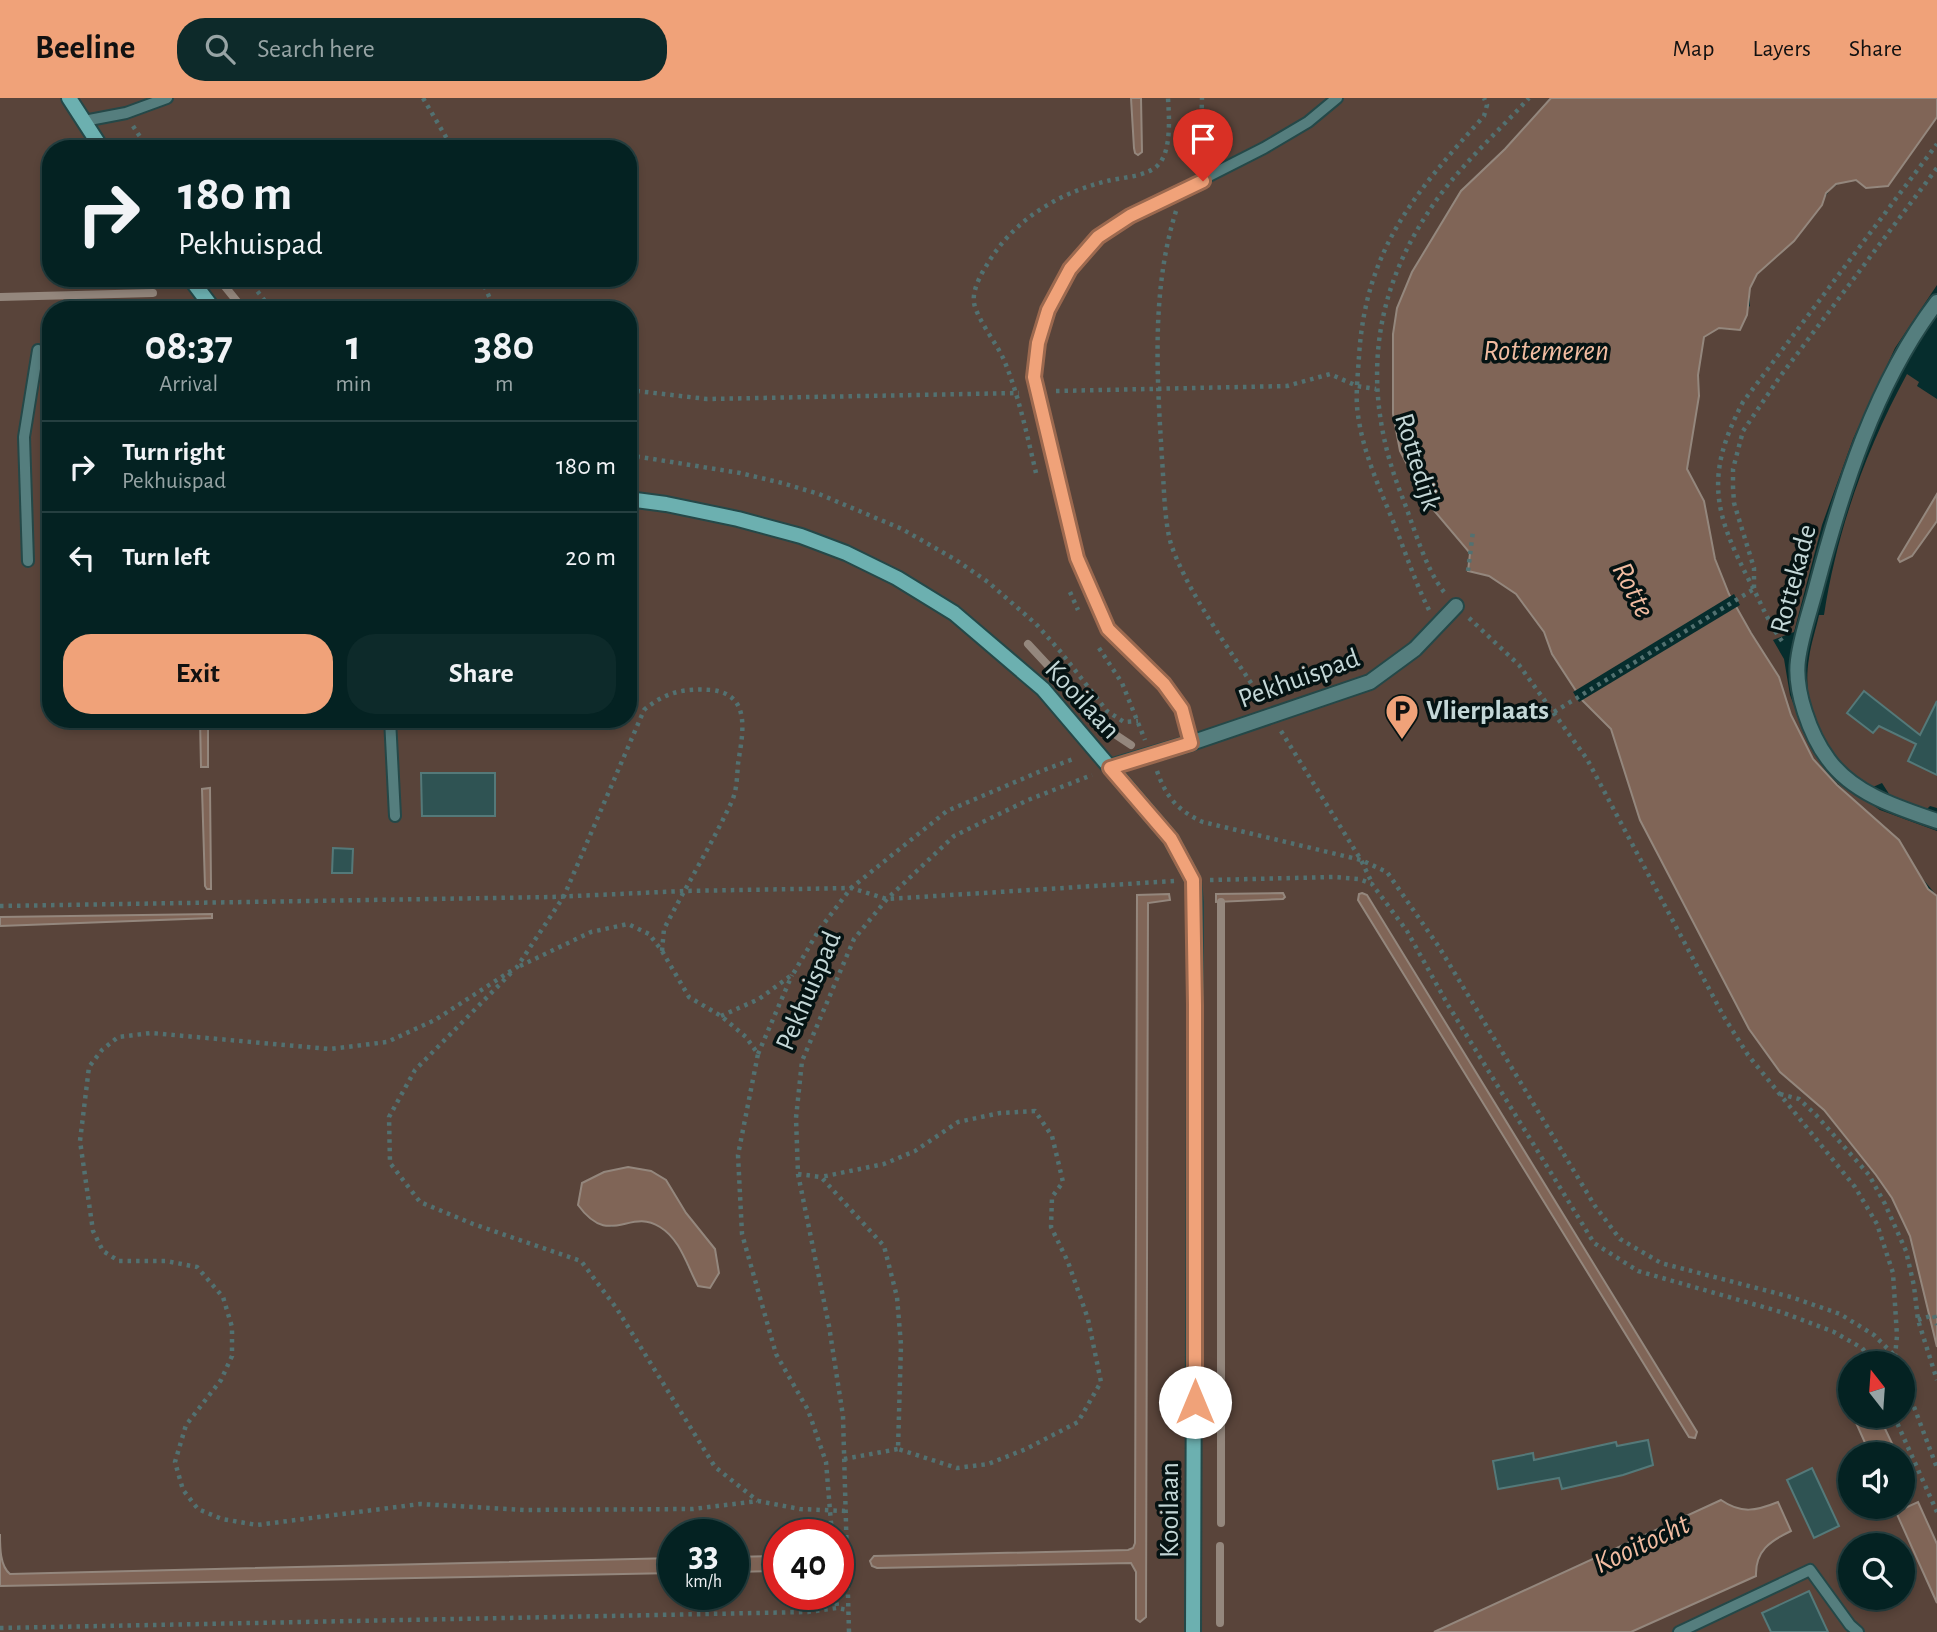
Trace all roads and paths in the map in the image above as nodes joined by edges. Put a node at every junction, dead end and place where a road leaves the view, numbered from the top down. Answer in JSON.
{"nodes":[{"id":1,"x":69,"y":98,"type":"edge"},
{"id":2,"x":167,"y":98,"type":"edge"},
{"id":3,"x":423,"y":98,"type":"edge"},
{"id":4,"x":1168,"y":98,"type":"edge"},
{"id":5,"x":1202,"y":98,"type":"edge"},
{"id":6,"x":1337,"y":98,"type":"edge"},
{"id":7,"x":1484,"y":98,"type":"edge"},
{"id":8,"x":1529,"y":98,"type":"edge"},
{"id":9,"x":84,"y":121,"type":"junction"},
{"id":10,"x":96,"y":140,"type":"edge"},
{"id":11,"x":448,"y":140,"type":"edge"},
{"id":12,"x":1937,"y":144,"type":"edge"},
{"id":13,"x":1937,"y":168,"type":"edge"},
{"id":14,"x":1182,"y":192,"type":"junction"},
{"id":15,"x":1051,"y":202,"type":"dead end"},
{"id":16,"x":254,"y":287,"type":"edge"},
{"id":17,"x":265,"y":301,"type":"edge"},
{"id":18,"x":1937,"y":302,"type":"edge"},
{"id":19,"x":38,"y":350,"type":"dead end"},
{"id":20,"x":1357,"y":386,"type":"junction"},
{"id":21,"x":1160,"y":387,"type":"junction"},
{"id":22,"x":1376,"y":389,"type":"junction"},
{"id":23,"x":637,"y":391,"type":"edge"},
{"id":24,"x":1037,"y":392,"type":"junction"},
{"id":25,"x":637,"y":500,"type":"edge"},
{"id":26,"x":1473,"y":530,"type":"dead end"},
{"id":27,"x":28,"y":561,"type":"dead end"},
{"id":28,"x":1468,"y":570,"type":"dead end"},
{"id":29,"x":1754,"y":589,"type":"junction"},
{"id":30,"x":1456,"y":606,"type":"junction"},
{"id":31,"x":1438,"y":627,"type":"junction"},
{"id":32,"x":1797,"y":661,"type":"junction"},
{"id":33,"x":1554,"y":712,"type":"junction"},
{"id":34,"x":1272,"y":716,"type":"junction"},
{"id":35,"x":637,"y":724,"type":"edge"},
{"id":36,"x":390,"y":728,"type":"edge"},
{"id":37,"x":635,"y":728,"type":"edge"},
{"id":38,"x":1191,"y":743,"type":"junction"},
{"id":39,"x":1151,"y":754,"type":"junction"},
{"id":40,"x":1110,"y":768,"type":"junction"},
{"id":41,"x":395,"y":816,"type":"dead end"},
{"id":42,"x":1937,"y":821,"type":"edge"},
{"id":43,"x":1361,"y":860,"type":"junction"},
{"id":44,"x":1193,"y":880,"type":"junction"},
{"id":45,"x":1372,"y":884,"type":"junction"},
{"id":46,"x":851,"y":887,"type":"junction"},
{"id":47,"x":684,"y":891,"type":"junction"},
{"id":48,"x":564,"y":897,"type":"junction"},
{"id":49,"x":887,"y":899,"type":"junction"},
{"id":50,"x":0,"y":906,"type":"edge"},
{"id":51,"x":662,"y":951,"type":"junction"},
{"id":52,"x":517,"y":967,"type":"junction"},
{"id":53,"x":793,"y":974,"type":"junction"},
{"id":54,"x":721,"y":1016,"type":"junction"},
{"id":55,"x":758,"y":1054,"type":"junction"},
{"id":56,"x":1780,"y":1094,"type":"junction"},
{"id":57,"x":798,"y":1174,"type":"junction"},
{"id":58,"x":821,"y":1177,"type":"junction"},
{"id":59,"x":1918,"y":1320,"type":"junction"},
{"id":60,"x":1937,"y":1325,"type":"edge"},
{"id":61,"x":1865,"y":1351,"type":"edge"},
{"id":62,"x":1890,"y":1351,"type":"edge"},
{"id":63,"x":1896,"y":1351,"type":"edge"},
{"id":64,"x":1937,"y":1380,"type":"edge"},
{"id":65,"x":1915,"y":1410,"type":"edge"},
{"id":66,"x":1899,"y":1428,"type":"edge"},
{"id":67,"x":898,"y":1449,"type":"junction"},
{"id":68,"x":844,"y":1459,"type":"junction"},
{"id":69,"x":1937,"y":1468,"type":"edge"},
{"id":70,"x":758,"y":1501,"type":"junction"},
{"id":71,"x":845,"y":1511,"type":"junction"},
{"id":72,"x":831,"y":1512,"type":"junction"},
{"id":73,"x":1937,"y":1512,"type":"edge"},
{"id":74,"x":831,"y":1519,"type":"edge"},
{"id":75,"x":845,"y":1519,"type":"edge"},
{"id":76,"x":822,"y":1610,"type":"edge"},
{"id":77,"x":848,"y":1610,"type":"edge"},
{"id":78,"x":0,"y":1628,"type":"edge"},
{"id":79,"x":849,"y":1632,"type":"edge"},
{"id":80,"x":1193,"y":1632,"type":"edge"},
{"id":81,"x":1679,"y":1632,"type":"edge"},
{"id":82,"x":1858,"y":1632,"type":"edge"}],
"edges":[{"from":1,"to":9,"type":"street"},
{"from":2,"to":9,"type":"lane"},
{"from":3,"to":11,"type":"path"},
{"from":4,"to":15,"type":"path"},
{"from":5,"to":14,"type":"path"},
{"from":6,"to":14,"type":"lane"},
{"from":7,"to":20,"type":"path"},
{"from":8,"to":22,"type":"path","name":"Rottedijk"},
{"from":9,"to":10,"type":"street"},
{"from":12,"to":29,"type":"path"},
{"from":13,"to":29,"type":"path"},
{"from":14,"to":21,"type":"path"},
{"from":14,"to":24,"type":"lane"},
{"from":16,"to":17,"type":"path"},
{"from":18,"to":32,"type":"street","name":"Rottekade"},
{"from":19,"to":27,"type":"lane"},
{"from":20,"to":21,"type":"path"},
{"from":20,"to":22,"type":"path"},
{"from":20,"to":31,"type":"path"},
{"from":21,"to":24,"type":"path"},
{"from":21,"to":34,"type":"path"},
{"from":22,"to":30,"type":"path","name":"Rottedijk"},
{"from":23,"to":24,"type":"path"},
{"from":24,"to":38,"type":"lane"},
{"from":25,"to":40,"type":"street","name":"Kooilaan"},
{"from":26,"to":28,"type":"path"},
{"from":29,"to":32,"type":"path"},
{"from":29,"to":33,"type":"path"},
{"from":30,"to":31,"type":"street","name":"Pekhuispad"},
{"from":30,"to":33,"type":"path","name":"Rottedijk"},
{"from":31,"to":34,"type":"street","name":"Pekhuispad"},
{"from":32,"to":42,"type":"street","name":"Rottekade"},
{"from":33,"to":56,"type":"path","name":"Rottedijk"},
{"from":34,"to":38,"type":"street","name":"Pekhuispad"},
{"from":34,"to":43,"type":"path"},
{"from":35,"to":47,"type":"path"},
{"from":36,"to":41,"type":"lane"},
{"from":37,"to":48,"type":"path"},
{"from":38,"to":39,"type":"street","name":"Pekhuispad"},
{"from":39,"to":40,"type":"street","name":"Pekhuispad"},
{"from":39,"to":43,"type":"path","name":"Kooilaan"},
{"from":40,"to":44,"type":"street","name":"Kooilaan"},
{"from":40,"to":46,"type":"path"},
{"from":40,"to":49,"type":"path","name":"Pekhuispad"},
{"from":43,"to":45,"type":"path"},
{"from":43,"to":62,"type":"path"},
{"from":44,"to":45,"type":"path"},
{"from":44,"to":49,"type":"path"},
{"from":44,"to":80,"type":"street","name":"Kooilaan"},
{"from":45,"to":61,"type":"path"},
{"from":46,"to":47,"type":"path"},
{"from":46,"to":49,"type":"path"},
{"from":46,"to":53,"type":"path"},
{"from":47,"to":48,"type":"path"},
{"from":47,"to":51,"type":"path"},
{"from":48,"to":50,"type":"path"},
{"from":48,"to":52,"type":"path"},
{"from":49,"to":57,"type":"path","name":"Pekhuispad"},
{"from":51,"to":52,"type":"path"},
{"from":51,"to":54,"type":"path"},
{"from":52,"to":70,"type":"path"},
{"from":52,"to":70,"type":"path"},
{"from":53,"to":54,"type":"path"},
{"from":53,"to":55,"type":"path"},
{"from":54,"to":55,"type":"path"},
{"from":55,"to":72,"type":"path"},
{"from":56,"to":59,"type":"path"},
{"from":56,"to":63,"type":"path","name":"Rottedijk"},
{"from":57,"to":58,"type":"path"},
{"from":57,"to":68,"type":"path","name":"Pekhuispad"},
{"from":58,"to":67,"type":"path"},
{"from":58,"to":67,"type":"path"},
{"from":59,"to":60,"type":"path"},
{"from":59,"to":64,"type":"path"},
{"from":65,"to":69,"type":"path"},
{"from":66,"to":73,"type":"path"},
{"from":67,"to":68,"type":"path"},
{"from":68,"to":71,"type":"path","name":"Pekhuispad"},
{"from":70,"to":72,"type":"path"},
{"from":71,"to":72,"type":"path"},
{"from":71,"to":75,"type":"path","name":"Pekhuispad"},
{"from":72,"to":74,"type":"path"},
{"from":76,"to":78,"type":"path"},
{"from":77,"to":79,"type":"path","name":"Pekhuispad"},
{"from":81,"to":82,"type":"lane"}]}
